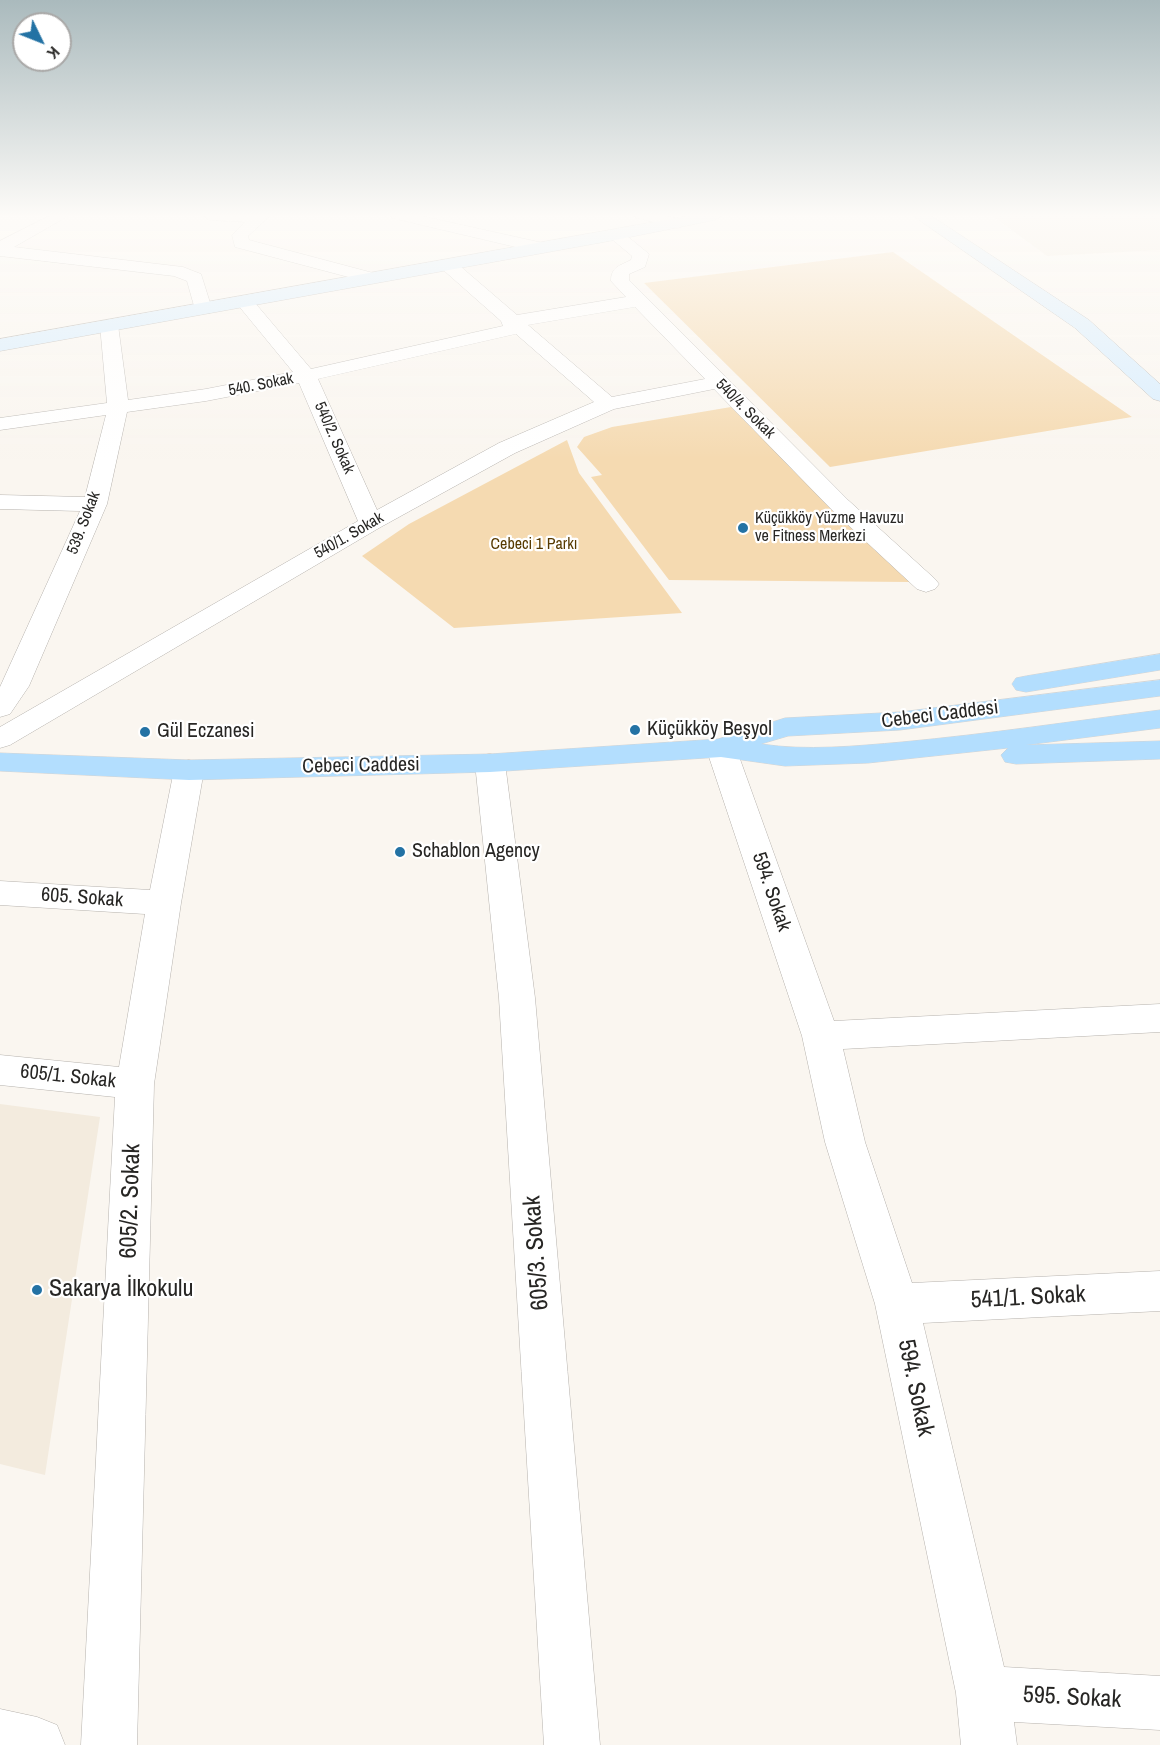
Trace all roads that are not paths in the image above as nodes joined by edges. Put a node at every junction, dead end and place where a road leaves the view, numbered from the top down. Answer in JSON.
{"nodes":[{"id":1,"x":200,"y":296,"type":"edge"},
{"id":2,"x":269,"y":296,"type":"edge"},
{"id":3,"x":483,"y":296,"type":"edge"},
{"id":4,"x":634,"y":296,"type":"edge"},
{"id":5,"x":1041,"y":296,"type":"edge"},
{"id":6,"x":244,"y":301,"type":"junction"},
{"id":7,"x":638,"y":301,"type":"junction"},
{"id":8,"x":203,"y":309,"type":"junction"},
{"id":9,"x":109,"y":325,"type":"junction"},
{"id":10,"x":515,"y":325,"type":"junction"},
{"id":11,"x":0,"y":345,"type":"edge"},
{"id":12,"x":306,"y":376,"type":"junction"},
{"id":13,"x":718,"y":382,"type":"junction"},
{"id":14,"x":1160,"y":395,"type":"edge"},
{"id":15,"x":608,"y":404,"type":"junction"},
{"id":16,"x":118,"y":407,"type":"junction"},
{"id":17,"x":0,"y":424,"type":"edge"},
{"id":18,"x":0,"y":502,"type":"edge"},
{"id":19,"x":94,"y":504,"type":"junction"},
{"id":20,"x":371,"y":523,"type":"junction"},
{"id":21,"x":926,"y":584,"type":"dead end"},
{"id":22,"x":1160,"y":662,"type":"edge"},
{"id":23,"x":1160,"y":688,"type":"edge"},
{"id":24,"x":0,"y":708,"type":"edge"},
{"id":25,"x":1160,"y":719,"type":"edge"},
{"id":26,"x":900,"y":721,"type":"junction"},
{"id":27,"x":0,"y":739,"type":"edge"},
{"id":28,"x":721,"y":748,"type":"junction"},
{"id":29,"x":937,"y":748,"type":"junction"},
{"id":30,"x":1160,"y":750,"type":"edge"},
{"id":31,"x":0,"y":762,"type":"edge"},
{"id":32,"x":490,"y":763,"type":"junction"},
{"id":33,"x":189,"y":770,"type":"junction"},
{"id":34,"x":0,"y":893,"type":"edge"},
{"id":35,"x":164,"y":903,"type":"junction"},
{"id":36,"x":1160,"y":1018,"type":"edge"},
{"id":37,"x":821,"y":1036,"type":"junction"},
{"id":38,"x":0,"y":1070,"type":"edge"},
{"id":39,"x":135,"y":1084,"type":"junction"},
{"id":40,"x":1160,"y":1291,"type":"edge"},
{"id":41,"x":897,"y":1304,"type":"junction"},
{"id":42,"x":983,"y":1693,"type":"junction"},
{"id":43,"x":1160,"y":1703,"type":"edge"},
{"id":44,"x":0,"y":1737,"type":"edge"},
{"id":45,"x":37,"y":1745,"type":"edge"},
{"id":46,"x":109,"y":1745,"type":"edge"},
{"id":47,"x":573,"y":1745,"type":"edge"},
{"id":48,"x":989,"y":1745,"type":"edge"}],
"edges":[{"from":1,"to":8,"type":"street"},
{"from":2,"to":6,"type":"main road"},
{"from":3,"to":10,"type":"street"},
{"from":4,"to":7,"type":"street","name":"540/4. Sokak"},
{"from":5,"to":14,"type":"main road"},
{"from":6,"to":8,"type":"main road"},
{"from":6,"to":12,"type":"street","name":"540/2. Sokak"},
{"from":7,"to":10,"type":"street","name":"540. Sokak"},
{"from":7,"to":13,"type":"street","name":"540/4. Sokak"},
{"from":8,"to":9,"type":"main road"},
{"from":9,"to":11,"type":"main road"},
{"from":9,"to":16,"type":"street","name":"539. Sokak"},
{"from":10,"to":12,"type":"street","name":"540. Sokak"},
{"from":10,"to":15,"type":"street"},
{"from":12,"to":16,"type":"street","name":"540. Sokak"},
{"from":12,"to":20,"type":"street","name":"540/2. Sokak"},
{"from":13,"to":15,"type":"street","name":"540/1. Sokak"},
{"from":13,"to":21,"type":"street","name":"540/4. Sokak"},
{"from":15,"to":20,"type":"street","name":"540/1. Sokak"},
{"from":16,"to":17,"type":"street","name":"540. Sokak"},
{"from":16,"to":19,"type":"street","name":"539. Sokak"},
{"from":18,"to":19,"type":"street"},
{"from":19,"to":24,"type":"street","name":"539. Sokak"},
{"from":20,"to":27,"type":"street","name":"540/1. Sokak"},
{"from":22,"to":26,"type":"main road"},
{"from":23,"to":26,"type":"main road","name":"Cebeci Caddesi"},
{"from":25,"to":29,"type":"main road","name":"Cebeci Caddesi"},
{"from":26,"to":28,"type":"main road","name":"Cebeci Caddesi"},
{"from":28,"to":29,"type":"main road","name":"Cebeci Caddesi"},
{"from":28,"to":32,"type":"main road","name":"Cebeci Caddesi"},
{"from":28,"to":37,"type":"street","name":"594. Sokak"},
{"from":29,"to":30,"type":"main road"},
{"from":31,"to":33,"type":"main road","name":"Cebeci Caddesi"},
{"from":32,"to":33,"type":"main road","name":"Cebeci Caddesi"},
{"from":32,"to":47,"type":"street","name":"605/3. Sokak"},
{"from":33,"to":35,"type":"street","name":"605/2. Sokak"},
{"from":34,"to":35,"type":"street","name":"605. Sokak"},
{"from":35,"to":39,"type":"street","name":"605/2. Sokak"},
{"from":36,"to":37,"type":"street"},
{"from":37,"to":41,"type":"street","name":"594. Sokak"},
{"from":38,"to":39,"type":"street","name":"605/1. Sokak"},
{"from":39,"to":46,"type":"street","name":"605/2. Sokak"},
{"from":40,"to":41,"type":"street","name":"541/1. Sokak"},
{"from":41,"to":42,"type":"street","name":"594. Sokak"},
{"from":42,"to":43,"type":"street","name":"595. Sokak"},
{"from":42,"to":48,"type":"street","name":"594. Sokak"},
{"from":44,"to":45,"type":"street"}]}
